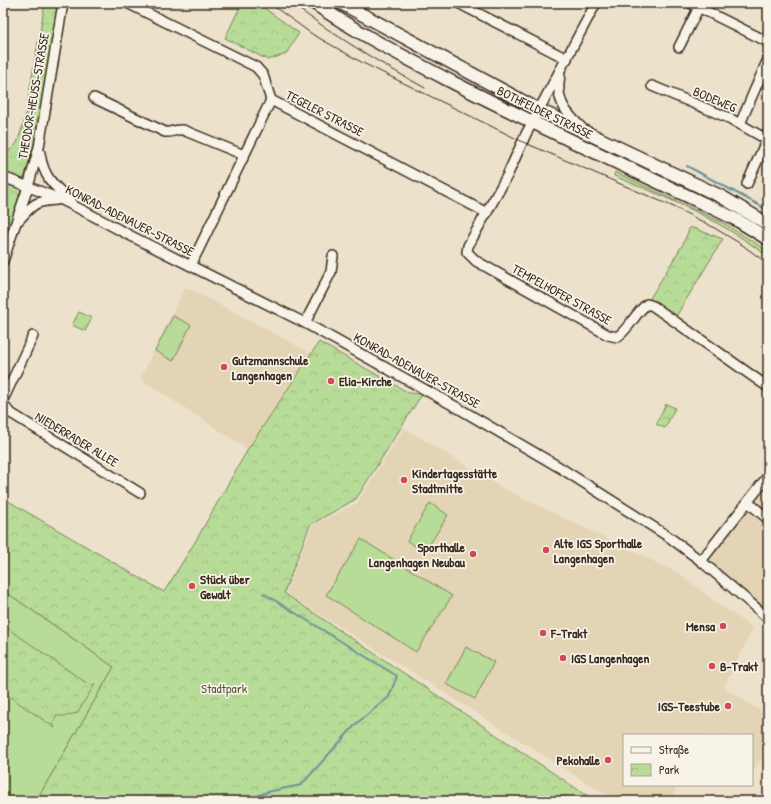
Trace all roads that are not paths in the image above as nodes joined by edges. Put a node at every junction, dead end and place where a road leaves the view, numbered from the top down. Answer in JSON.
{"nodes":[{"id":1,"x":63,"y":3,"type":"edge"},
{"id":2,"x":128,"y":3,"type":"edge"},
{"id":3,"x":314,"y":3,"type":"edge"},
{"id":4,"x":341,"y":3,"type":"edge"},
{"id":5,"x":458,"y":3,"type":"edge"},
{"id":6,"x":596,"y":3,"type":"edge"},
{"id":7,"x":690,"y":3,"type":"edge"},
{"id":8,"x":700,"y":5,"type":"edge"},
{"id":9,"x":768,"y":42,"type":"edge"},
{"id":10,"x":680,"y":47,"type":"dead end"},
{"id":11,"x":567,"y":59,"type":"junction"},
{"id":12,"x":768,"y":59,"type":"edge"},
{"id":13,"x":562,"y":68,"type":"junction"},
{"id":14,"x":652,"y":86,"type":"dead end"},
{"id":15,"x":94,"y":98,"type":"dead end"},
{"id":16,"x":271,"y":100,"type":"junction"},
{"id":17,"x":539,"y":110,"type":"junction"},
{"id":18,"x":532,"y":122,"type":"junction"},
{"id":19,"x":740,"y":124,"type":"junction"},
{"id":20,"x":587,"y":133,"type":"junction"},
{"id":21,"x":767,"y":139,"type":"edge"},
{"id":22,"x":39,"y":147,"type":"junction"},
{"id":23,"x":244,"y":155,"type":"junction"},
{"id":24,"x":3,"y":177,"type":"edge"},
{"id":25,"x":747,"y":184,"type":"dead end"},
{"id":26,"x":28,"y":187,"type":"junction"},
{"id":27,"x":60,"y":199,"type":"junction"},
{"id":28,"x":82,"y":210,"type":"junction"},
{"id":29,"x":487,"y":213,"type":"junction"},
{"id":30,"x":17,"y":223,"type":"junction"},
{"id":31,"x":768,"y":224,"type":"edge"},
{"id":32,"x":768,"y":239,"type":"edge"},
{"id":33,"x":332,"y":256,"type":"dead end"},
{"id":34,"x":3,"y":261,"type":"edge"},
{"id":35,"x":191,"y":265,"type":"junction"},
{"id":36,"x":305,"y":323,"type":"junction"},
{"id":37,"x":33,"y":336,"type":"dead end"},
{"id":38,"x":768,"y":387,"type":"edge"},
{"id":39,"x":3,"y":400,"type":"edge"},
{"id":40,"x":3,"y":404,"type":"edge"},
{"id":41,"x":768,"y":476,"type":"edge"},
{"id":42,"x":140,"y":492,"type":"dead end"},
{"id":43,"x":748,"y":502,"type":"junction"},
{"id":44,"x":768,"y":519,"type":"edge"},
{"id":45,"x":701,"y":561,"type":"junction"},
{"id":46,"x":768,"y":618,"type":"edge"}],
"edges":[{"from":1,"to":22,"type":"street","name":"THEODOR-HEUSS-STRASSE"},
{"from":2,"to":16,"type":"street"},
{"from":3,"to":18,"type":"main road","name":"BOTHFELDER STRASSE"},
{"from":4,"to":17,"type":"main road","name":"BOTHFELDER STRASSE"},
{"from":5,"to":11,"type":"street"},
{"from":6,"to":11,"type":"street","name":"TEMPELHOFER STRASSE"},
{"from":7,"to":8,"type":"street"},
{"from":8,"to":9,"type":"street"},
{"from":8,"to":10,"type":"street"},
{"from":11,"to":13,"type":"street","name":"TEMPELHOFER STRASSE"},
{"from":12,"to":19,"type":"street"},
{"from":13,"to":17,"type":"street","name":"TEMPELHOFER STRASSE"},
{"from":13,"to":20,"type":"street"},
{"from":14,"to":19,"type":"street","name":"BODEWEG"},
{"from":15,"to":23,"type":"street"},
{"from":16,"to":23,"type":"street","name":"TEGELER STRASSE"},
{"from":16,"to":29,"type":"street","name":"TEGELER STRASSE"},
{"from":17,"to":18,"type":"street","name":"TEMPELHOFER STRASSE"},
{"from":17,"to":20,"type":"main road","name":"BOTHFELDER STRASSE"},
{"from":18,"to":29,"type":"street","name":"TEMPELHOFER STRASSE"},
{"from":18,"to":32,"type":"main road","name":"BOTHFELDER STRASSE"},
{"from":19,"to":21,"type":"street","name":"BODEWEG"},
{"from":20,"to":31,"type":"main road","name":"BOTHFELDER STRASSE"},
{"from":21,"to":25,"type":"street","name":"BODEWEG"},
{"from":22,"to":26,"type":"street","name":"THEODOR-HEUSS-STRASSE"},
{"from":22,"to":28,"type":"street"},
{"from":23,"to":35,"type":"street","name":"TEGELER STRASSE"},
{"from":24,"to":26,"type":"street","name":"KONRAD-ADENAUER-STRASSE"},
{"from":26,"to":27,"type":"street","name":"KONRAD-ADENAUER-STRASSE"},
{"from":26,"to":30,"type":"street","name":"THEODOR-HEUSS-STRASSE"},
{"from":27,"to":28,"type":"street","name":"KONRAD-ADENAUER-STRASSE"},
{"from":27,"to":30,"type":"street"},
{"from":28,"to":35,"type":"street","name":"KONRAD-ADENAUER-STRASSE"},
{"from":29,"to":38,"type":"street","name":"TEMPELHOFER STRASSE"},
{"from":30,"to":34,"type":"street","name":"THEODOR-HEUSS-STRASSE"},
{"from":33,"to":36,"type":"street"},
{"from":35,"to":36,"type":"street","name":"KONRAD-ADENAUER-STRASSE"},
{"from":36,"to":45,"type":"street","name":"KONRAD-ADENAUER-STRASSE"},
{"from":37,"to":39,"type":"street"},
{"from":40,"to":42,"type":"street","name":"NIEDERRADER ALLEE"},
{"from":41,"to":43,"type":"street"},
{"from":43,"to":44,"type":"street"},
{"from":43,"to":45,"type":"street"},
{"from":45,"to":46,"type":"street","name":"KONRAD-ADENAUER-STRASSE"}]}
